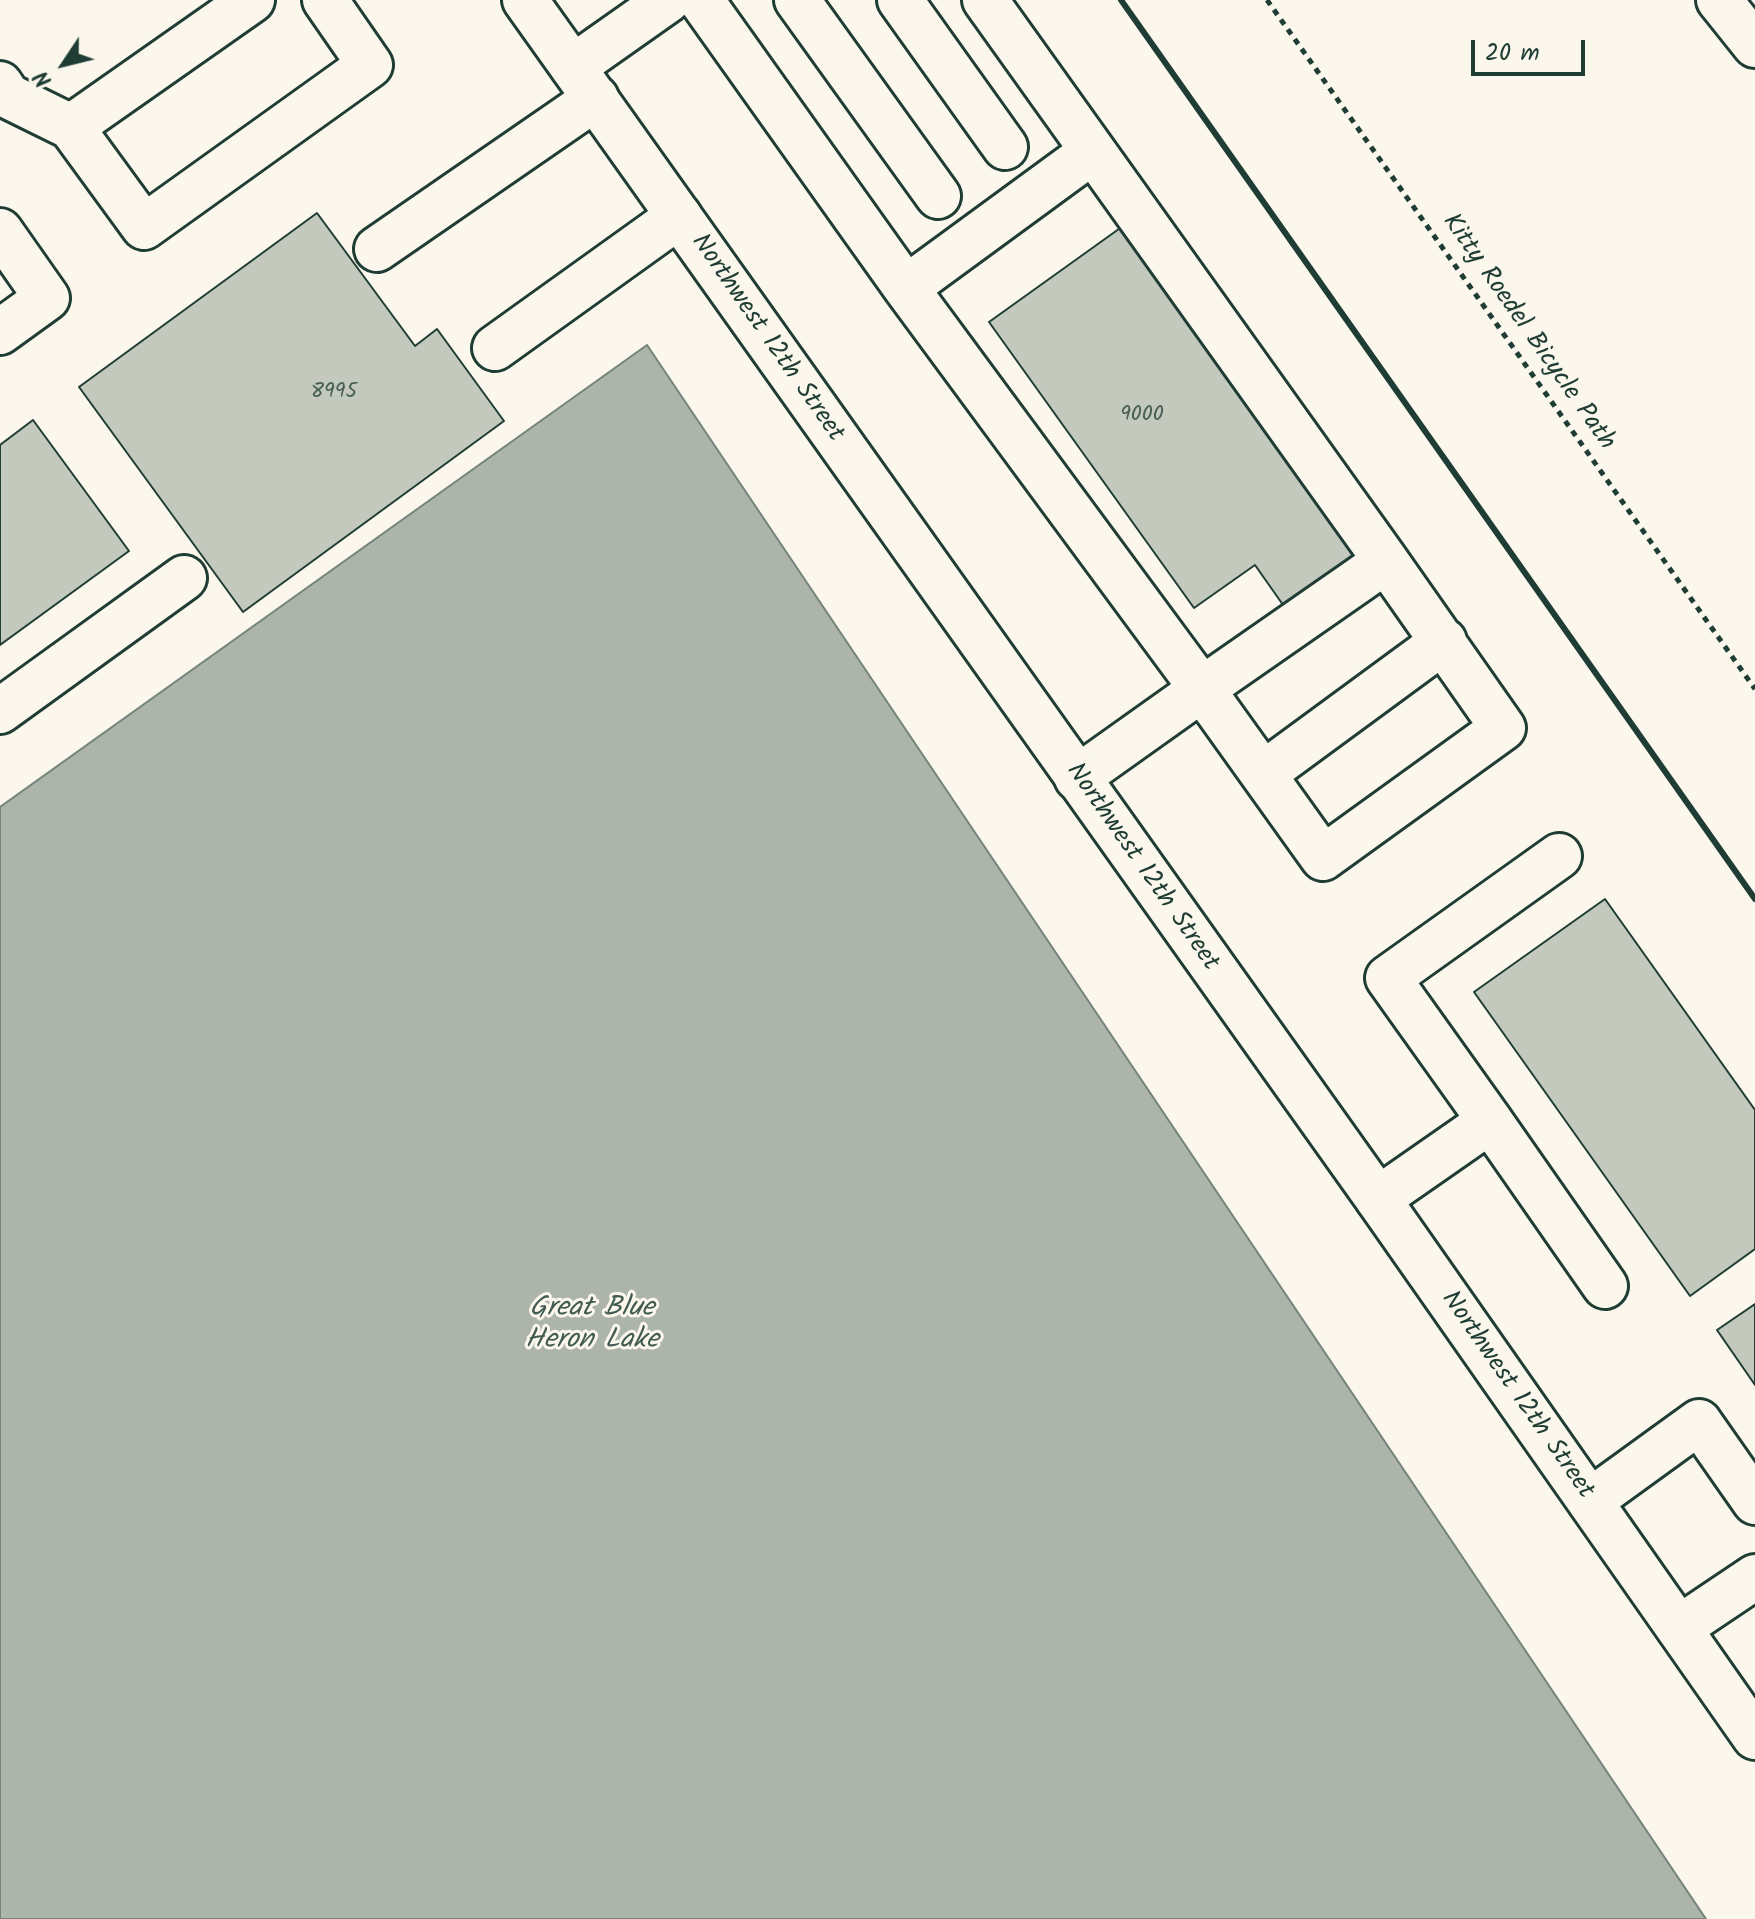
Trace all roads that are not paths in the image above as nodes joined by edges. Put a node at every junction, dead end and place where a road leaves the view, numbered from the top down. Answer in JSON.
{"nodes":[{"id":1,"x":252,"y":0,"type":"edge"},
{"id":2,"x":325,"y":0,"type":"edge"},
{"id":3,"x":525,"y":0,"type":"edge"},
{"id":4,"x":668,"y":0,"type":"edge"},
{"id":5,"x":701,"y":0,"type":"edge"},
{"id":6,"x":797,"y":0,"type":"edge"},
{"id":7,"x":900,"y":0,"type":"edge"},
{"id":8,"x":985,"y":0,"type":"edge"},
{"id":9,"x":1719,"y":0,"type":"edge"},
{"id":10,"x":1755,"y":45,"type":"edge"},
{"id":11,"x":584,"y":82,"type":"junction"},
{"id":12,"x":0,"y":84,"type":"edge"},
{"id":13,"x":71,"y":127,"type":"junction"},
{"id":14,"x":1005,"y":147,"type":"dead end"},
{"id":15,"x":1093,"y":151,"type":"junction"},
{"id":16,"x":938,"y":196,"type":"dead end"},
{"id":17,"x":679,"y":216,"type":"junction"},
{"id":18,"x":0,"y":231,"type":"edge"},
{"id":19,"x":377,"y":249,"type":"dead end"},
{"id":20,"x":906,"y":288,"type":"junction"},
{"id":21,"x":0,"y":332,"type":"edge"},
{"id":22,"x":495,"y":348,"type":"dead end"},
{"id":23,"x":1386,"y":561,"type":"junction"},
{"id":24,"x":184,"y":578,"type":"dead end"},
{"id":25,"x":1444,"y":641,"type":"junction"},
{"id":26,"x":1202,"y":689,"type":"junction"},
{"id":27,"x":0,"y":711,"type":"edge"},
{"id":28,"x":1263,"y":774,"type":"junction"},
{"id":29,"x":1077,"y":778,"type":"junction"},
{"id":30,"x":1559,"y":856,"type":"dead end"},
{"id":31,"x":1490,"y":1121,"type":"junction"},
{"id":32,"x":1378,"y":1199,"type":"junction"},
{"id":33,"x":1605,"y":1286,"type":"dead end"},
{"id":34,"x":1590,"y":1501,"type":"junction"},
{"id":35,"x":1755,"y":1502,"type":"edge"},
{"id":36,"x":1755,"y":1577,"type":"edge"},
{"id":37,"x":1679,"y":1628,"type":"junction"},
{"id":38,"x":1755,"y":1737,"type":"edge"}],
"edges":[{"from":1,"to":13,"type":"main road"},
{"from":2,"to":13,"type":"main road"},
{"from":3,"to":11,"type":"main road","name":"Northwest 12th Street"},
{"from":4,"to":11,"type":"main road"},
{"from":5,"to":20,"type":"main road"},
{"from":6,"to":16,"type":"main road"},
{"from":7,"to":14,"type":"main road"},
{"from":8,"to":15,"type":"main road"},
{"from":9,"to":10,"type":"main road"},
{"from":11,"to":17,"type":"main road","name":"Northwest 12th Street"},
{"from":11,"to":19,"type":"main road"},
{"from":12,"to":13,"type":"main road"},
{"from":15,"to":20,"type":"main road"},
{"from":15,"to":23,"type":"main road"},
{"from":17,"to":22,"type":"main road"},
{"from":17,"to":29,"type":"main road","name":"Northwest 12th Street"},
{"from":18,"to":21,"type":"main road"},
{"from":20,"to":26,"type":"main road"},
{"from":23,"to":25,"type":"main road"},
{"from":23,"to":26,"type":"main road"},
{"from":24,"to":27,"type":"main road"},
{"from":25,"to":28,"type":"main road"},
{"from":25,"to":28,"type":"main road"},
{"from":26,"to":28,"type":"main road"},
{"from":26,"to":29,"type":"main road"},
{"from":29,"to":32,"type":"main road","name":"Northwest 12th Street"},
{"from":30,"to":31,"type":"main road"},
{"from":31,"to":32,"type":"main road"},
{"from":31,"to":33,"type":"main road"},
{"from":32,"to":34,"type":"main road","name":"Northwest 12th Street"},
{"from":34,"to":35,"type":"main road"},
{"from":34,"to":37,"type":"main road","name":"Northwest 12th Street"},
{"from":36,"to":37,"type":"main road"},
{"from":37,"to":38,"type":"main road","name":"Northwest 12th Street"}]}
